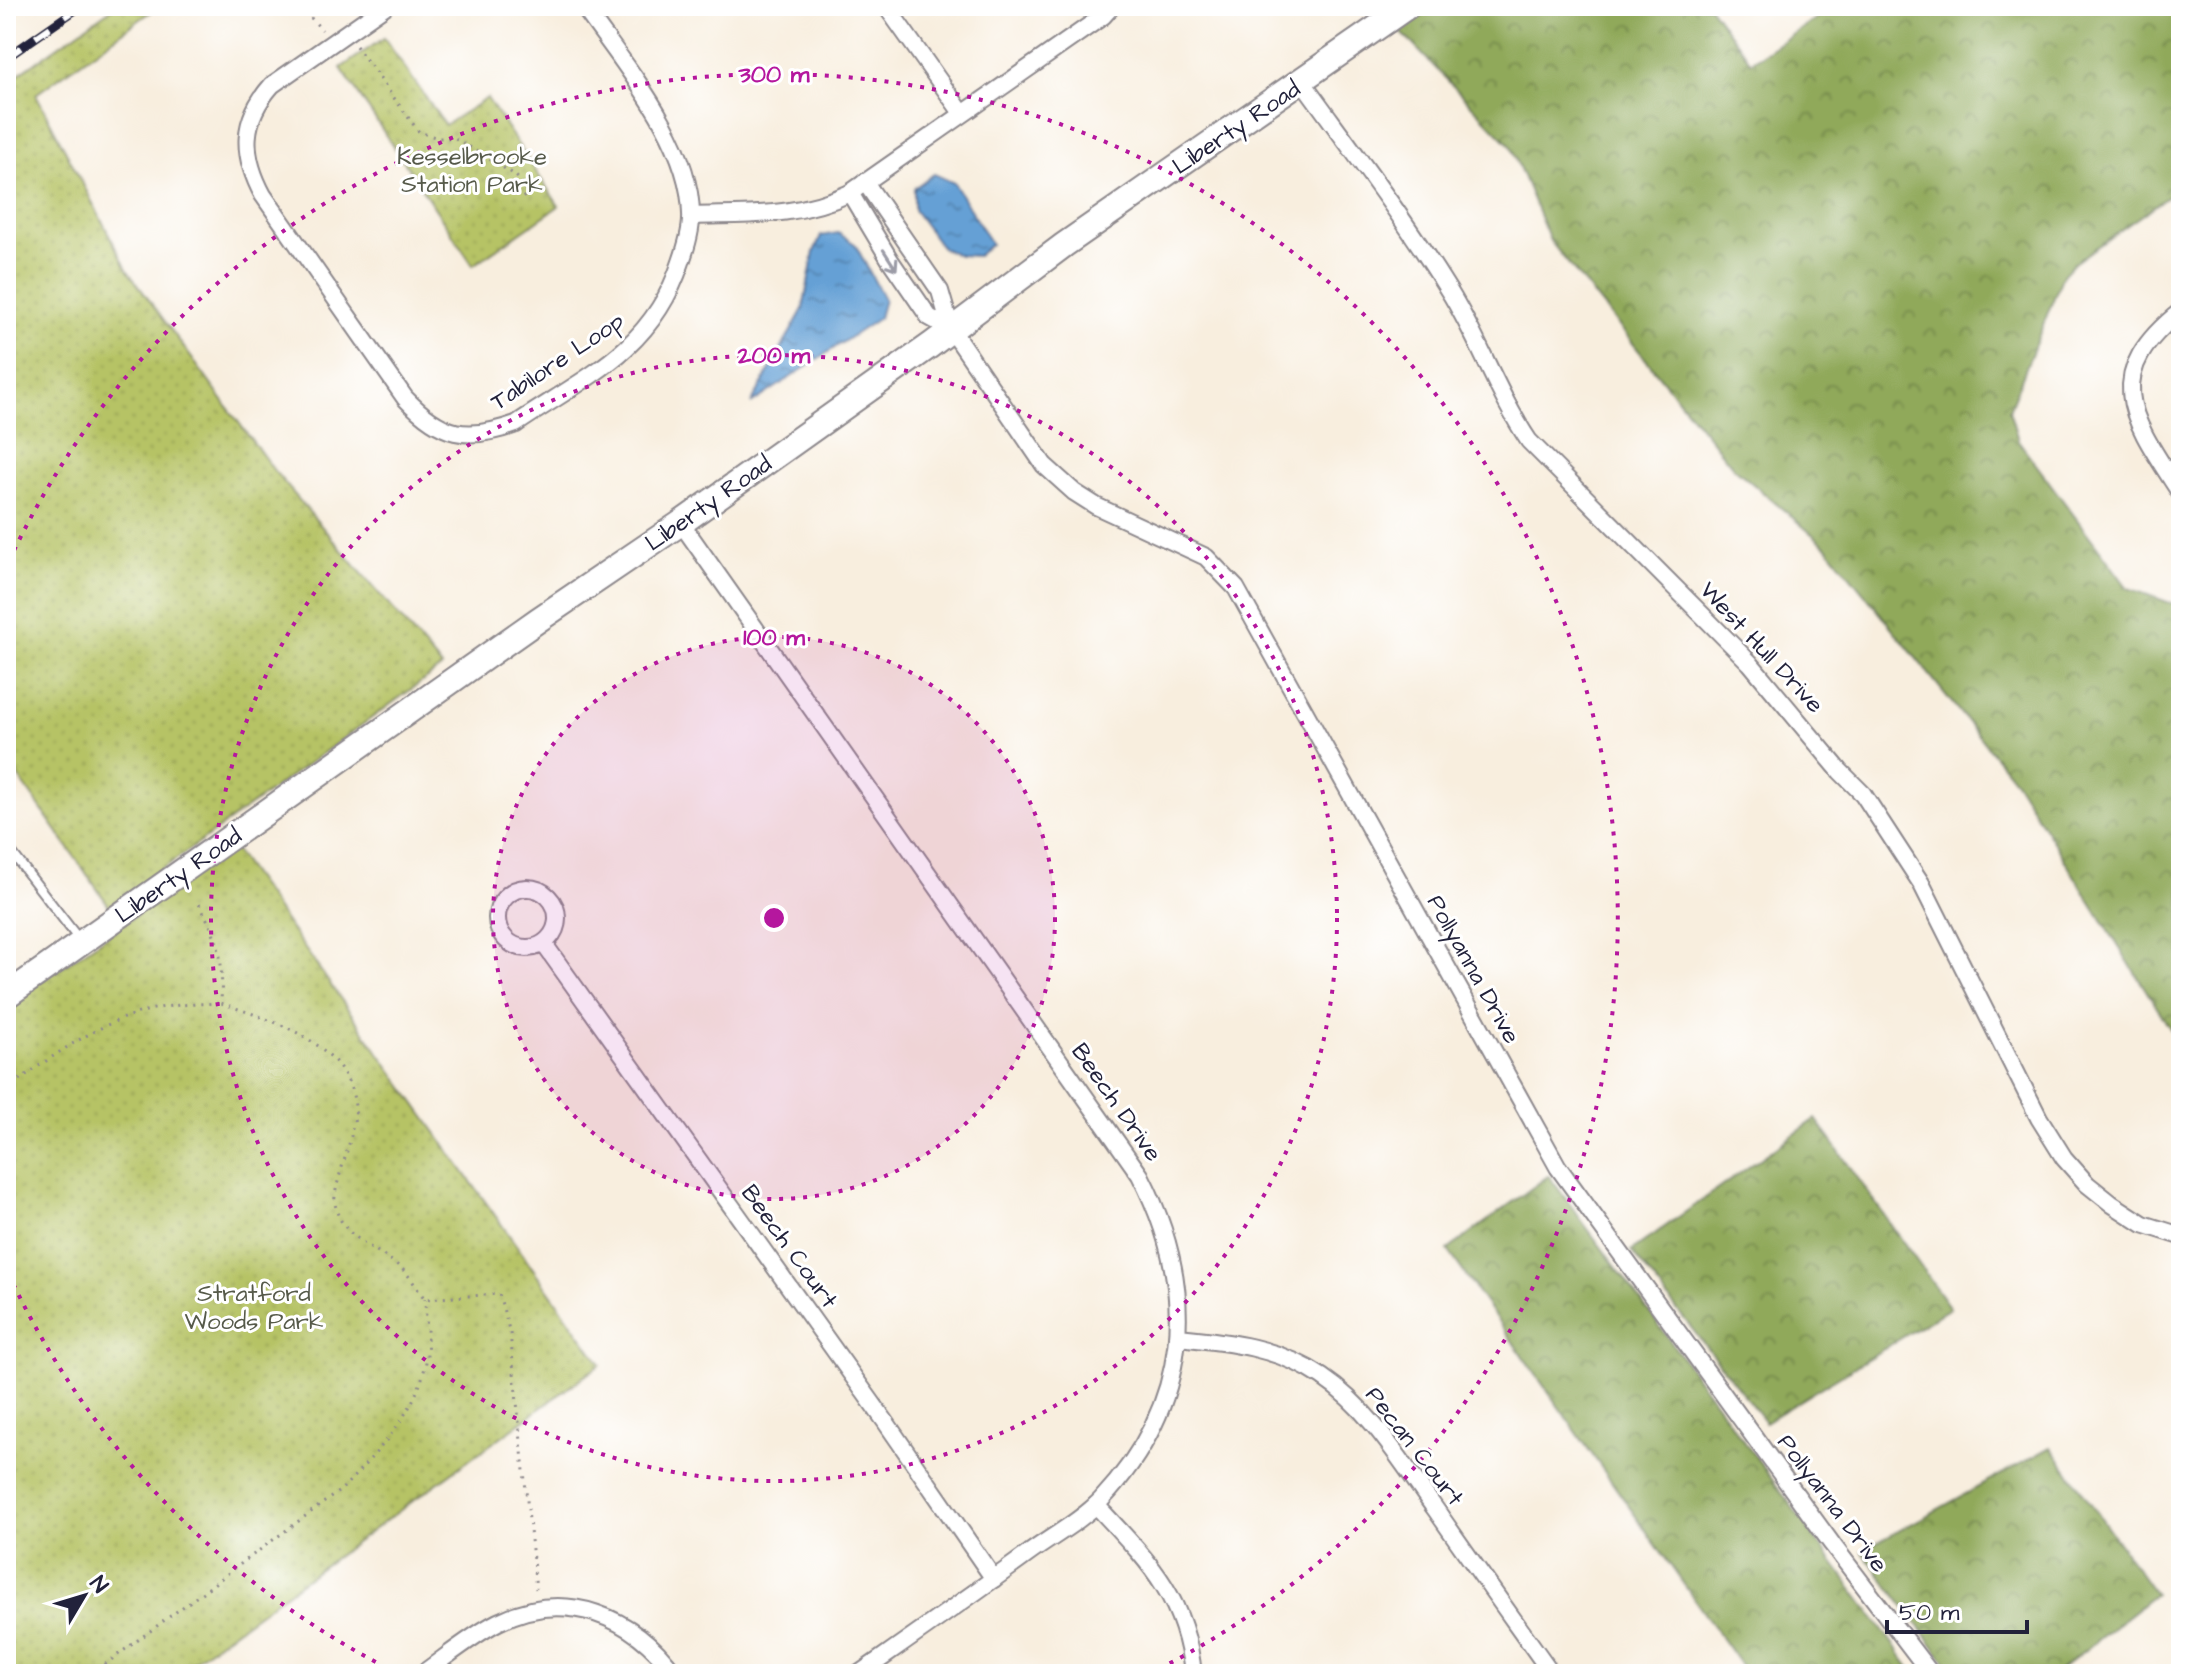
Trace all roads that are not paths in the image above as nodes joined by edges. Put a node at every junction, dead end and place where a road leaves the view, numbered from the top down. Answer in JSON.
{"nodes":[{"id":1,"x":385,"y":6,"type":"edge"},
{"id":2,"x":583,"y":6,"type":"edge"},
{"id":3,"x":886,"y":6,"type":"edge"},
{"id":4,"x":1112,"y":6,"type":"edge"},
{"id":5,"x":1408,"y":6,"type":"edge"},
{"id":6,"x":1302,"y":81,"type":"junction"},
{"id":7,"x":962,"y":113,"type":"junction"},
{"id":8,"x":865,"y":182,"type":"junction"},
{"id":9,"x":850,"y":193,"type":"junction"},
{"id":10,"x":692,"y":216,"type":"junction"},
{"id":11,"x":2181,"y":311,"type":"edge"},
{"id":12,"x":951,"y":329,"type":"junction"},
{"id":13,"x":2181,"y":494,"type":"edge"},
{"id":14,"x":681,"y":523,"type":"junction"},
{"id":15,"x":7,"y":847,"type":"edge"},
{"id":16,"x":82,"y":942,"type":"junction"},
{"id":17,"x":544,"y":944,"type":"dead end"},
{"id":18,"x":6,"y":996,"type":"edge"},
{"id":19,"x":2181,"y":1236,"type":"edge"},
{"id":20,"x":1178,"y":1337,"type":"junction"},
{"id":21,"x":1096,"y":1505,"type":"junction"},
{"id":22,"x":994,"y":1579,"type":"junction"},
{"id":23,"x":422,"y":1674,"type":"edge"},
{"id":24,"x":675,"y":1674,"type":"edge"},
{"id":25,"x":859,"y":1674,"type":"edge"},
{"id":26,"x":1193,"y":1674,"type":"edge"},
{"id":27,"x":1552,"y":1674,"type":"edge"},
{"id":28,"x":1931,"y":1674,"type":"edge"}],
"edges":[{"from":1,"to":10,"type":"street","name":"Tabilore Loop"},
{"from":2,"to":10,"type":"street"},
{"from":3,"to":7,"type":"street"},
{"from":4,"to":7,"type":"street"},
{"from":5,"to":6,"type":"street","name":"Liberty Road"},
{"from":6,"to":12,"type":"street","name":"Liberty Road"},
{"from":6,"to":19,"type":"street","name":"West Hull Drive"},
{"from":7,"to":8,"type":"street"},
{"from":8,"to":9,"type":"street"},
{"from":8,"to":12,"type":"street"},
{"from":9,"to":10,"type":"street"},
{"from":9,"to":12,"type":"street","one_way":true},
{"from":11,"to":13,"type":"street"},
{"from":12,"to":14,"type":"street","name":"Liberty Road"},
{"from":12,"to":28,"type":"street","name":"Pollyanna Drive"},
{"from":14,"to":16,"type":"street","name":"Liberty Road"},
{"from":14,"to":20,"type":"street","name":"Beech Drive"},
{"from":15,"to":16,"type":"lane"},
{"from":16,"to":18,"type":"street","name":"Liberty Road"},
{"from":17,"to":22,"type":"street","name":"Beech Court"},
{"from":20,"to":21,"type":"street","name":"Beech Drive"},
{"from":20,"to":27,"type":"street","name":"Pecan Court"},
{"from":21,"to":22,"type":"street","name":"Beech Drive"},
{"from":21,"to":26,"type":"street"},
{"from":22,"to":25,"type":"street","name":"Beech Drive"},
{"from":23,"to":24,"type":"street"}]}
